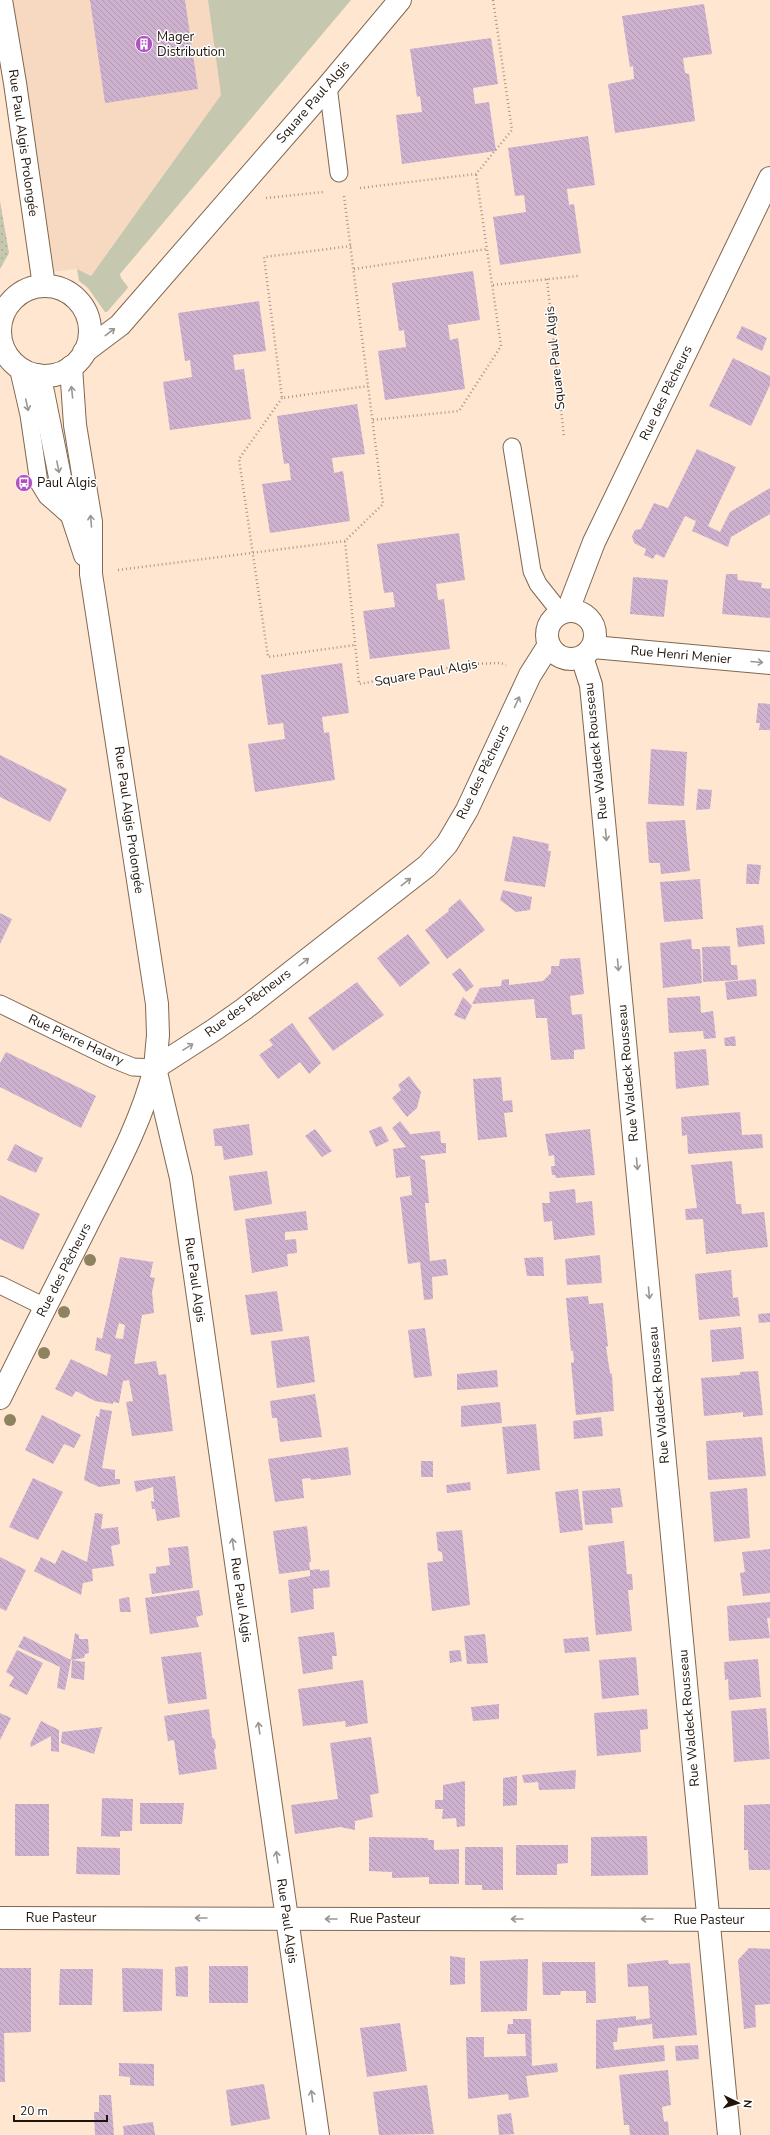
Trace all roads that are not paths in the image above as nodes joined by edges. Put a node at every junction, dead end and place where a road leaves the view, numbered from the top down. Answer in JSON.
{"nodes":[{"id":1,"x":1,"y":0,"type":"edge"},
{"id":2,"x":400,"y":0,"type":"edge"},
{"id":3,"x":328,"y":86,"type":"junction"},
{"id":4,"x":339,"y":173,"type":"dead end"},
{"id":5,"x":770,"y":178,"type":"edge"},
{"id":6,"x":44,"y":286,"type":"junction"},
{"id":7,"x":0,"y":338,"type":"edge"},
{"id":8,"x":78,"y":360,"type":"junction"},
{"id":9,"x":28,"y":371,"type":"junction"},
{"id":10,"x":512,"y":447,"type":"dead end"},
{"id":11,"x":91,"y":574,"type":"junction"},
{"id":12,"x":564,"y":612,"type":"junction"},
{"id":13,"x":549,"y":645,"type":"junction"},
{"id":14,"x":587,"y":652,"type":"junction"},
{"id":15,"x":770,"y":664,"type":"edge"},
{"id":16,"x":0,"y":1004,"type":"edge"},
{"id":17,"x":154,"y":1068,"type":"junction"},
{"id":18,"x":0,"y":1285,"type":"edge"},
{"id":19,"x":45,"y":1307,"type":"junction"},
{"id":20,"x":0,"y":1398,"type":"edge"},
{"id":21,"x":0,"y":1918,"type":"edge"},
{"id":22,"x":286,"y":1919,"type":"junction"},
{"id":23,"x":709,"y":1919,"type":"junction"},
{"id":24,"x":770,"y":1920,"type":"edge"},
{"id":25,"x":318,"y":2135,"type":"edge"},
{"id":26,"x":729,"y":2135,"type":"edge"}],
"edges":[{"from":1,"to":6,"type":"street","name":"Rue Paul Algis Prolongée"},
{"from":2,"to":3,"type":"street","name":"Square Paul Algis"},
{"from":3,"to":4,"type":"lane"},
{"from":8,"to":3,"type":"street","name":"Square Paul Algis","one_way":true},
{"from":5,"to":12,"type":"street","name":"Rue des Pêcheurs"},
{"from":6,"to":7,"type":"street","name":"Rue Paul Algis Prolongée"},
{"from":6,"to":8,"type":"street","name":"Rue Paul Algis Prolongée"},
{"from":7,"to":9,"type":"street","name":"Rue Paul Algis Prolongée"},
{"from":8,"to":9,"type":"street"},
{"from":11,"to":8,"type":"street","name":"Rue Paul Algis Prolongée","one_way":true},
{"from":9,"to":11,"type":"street","name":"Rue Paul Algis Prolongée","one_way":true},
{"from":10,"to":12,"type":"lane"},
{"from":11,"to":17,"type":"street","name":"Rue Paul Algis Prolongée"},
{"from":12,"to":13,"type":"street"},
{"from":12,"to":14,"type":"street"},
{"from":13,"to":14,"type":"street"},
{"from":17,"to":13,"type":"street","name":"Rue des Pêcheurs","one_way":true},
{"from":14,"to":15,"type":"street","name":"Rue Henri Menier","one_way":true},
{"from":14,"to":23,"type":"street","name":"Rue Waldeck Rousseau","one_way":true},
{"from":16,"to":17,"type":"lane","name":"Rue Pierre Halary"},
{"from":17,"to":19,"type":"street","name":"Rue des Pêcheurs"},
{"from":22,"to":17,"type":"street","name":"Rue Paul Algis","one_way":true},
{"from":18,"to":19,"type":"lane"},
{"from":19,"to":20,"type":"street","name":"Rue des Pêcheurs"},
{"from":22,"to":21,"type":"street","name":"Rue Pasteur","one_way":true},
{"from":23,"to":22,"type":"street","name":"Rue Pasteur","one_way":true},
{"from":25,"to":22,"type":"street","name":"Rue Paul Algis","one_way":true},
{"from":23,"to":24,"type":"street","name":"Rue Pasteur"},
{"from":23,"to":26,"type":"street","name":"Rue Waldeck Rousseau"}]}
